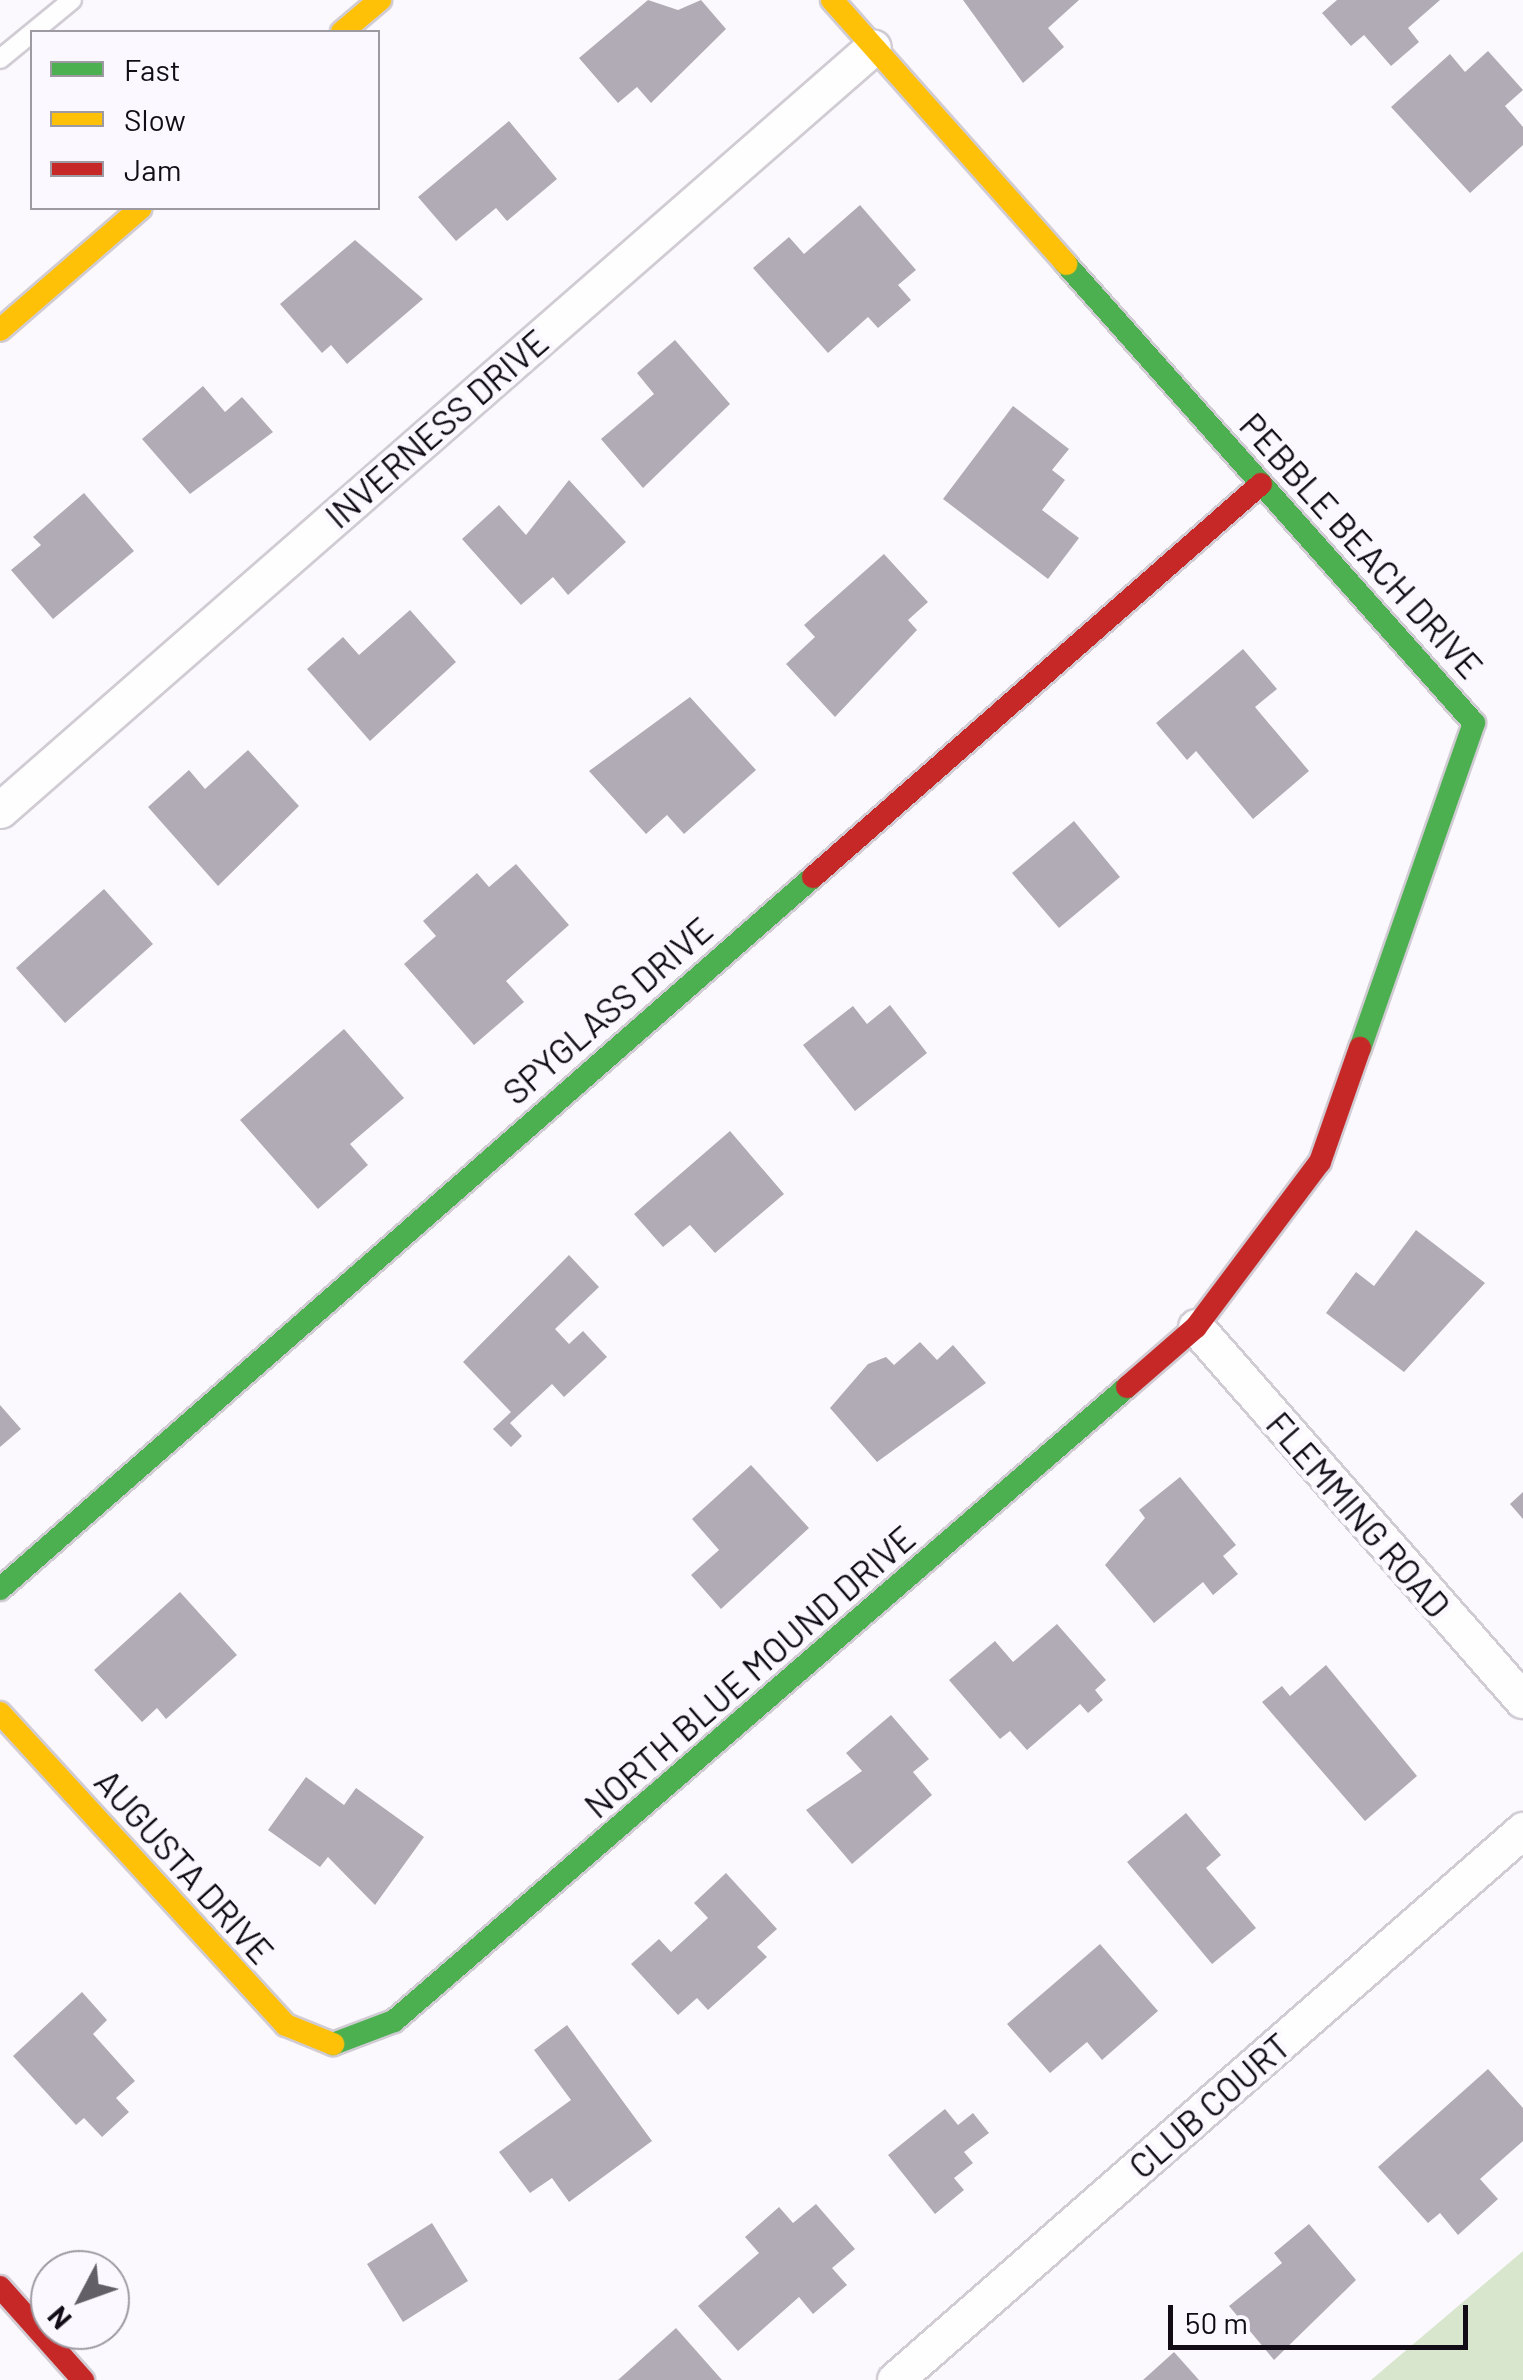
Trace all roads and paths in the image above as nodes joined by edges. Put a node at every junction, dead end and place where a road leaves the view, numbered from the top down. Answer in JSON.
{"nodes":[{"id":1,"x":72,"y":0,"type":"edge"},
{"id":2,"x":380,"y":0,"type":"edge"},
{"id":3,"x":832,"y":0,"type":"edge"},
{"id":4,"x":35,"y":30,"type":"edge"},
{"id":5,"x":344,"y":30,"type":"edge"},
{"id":6,"x":30,"y":34,"type":"edge"},
{"id":7,"x":873,"y":47,"type":"junction"},
{"id":8,"x":0,"y":59,"type":"edge"},
{"id":9,"x":139,"y":210,"type":"edge"},
{"id":10,"x":0,"y":330,"type":"edge"},
{"id":11,"x":1261,"y":484,"type":"junction"},
{"id":12,"x":0,"y":810,"type":"edge"},
{"id":13,"x":1196,"y":1327,"type":"junction"},
{"id":14,"x":0,"y":1589,"type":"edge"},
{"id":15,"x":1523,"y":1700,"type":"edge"},
{"id":16,"x":0,"y":1713,"type":"edge"},
{"id":17,"x":1523,"y":1830,"type":"edge"},
{"id":18,"x":334,"y":2045,"type":"joint"},
{"id":19,"x":0,"y":2287,"type":"edge"},
{"id":20,"x":83,"y":2380,"type":"edge"},
{"id":21,"x":895,"y":2380,"type":"edge"}],
"edges":[{"from":1,"to":4,"type":"lane"},
{"from":2,"to":5,"type":"street"},
{"from":3,"to":7,"type":"street","name":"PEBBLE BEACH DRIVE"},
{"from":6,"to":8,"type":"lane"},
{"from":7,"to":11,"type":"street","name":"PEBBLE BEACH DRIVE"},
{"from":7,"to":12,"type":"street","name":"INVERNESS DRIVE"},
{"from":9,"to":10,"type":"street"},
{"from":11,"to":13,"type":"street","name":"PEBBLE BEACH DRIVE"},
{"from":11,"to":14,"type":"street","name":"SPYGLASS DRIVE"},
{"from":13,"to":15,"type":"street","name":"FLEMMING ROAD"},
{"from":13,"to":18,"type":"street","name":"NORTH BLUE MOUND DRIVE"},
{"from":16,"to":18,"type":"street","name":"AUGUSTA DRIVE"},
{"from":17,"to":21,"type":"street","name":"CLUB COURT"},
{"from":19,"to":20,"type":"street"}]}
